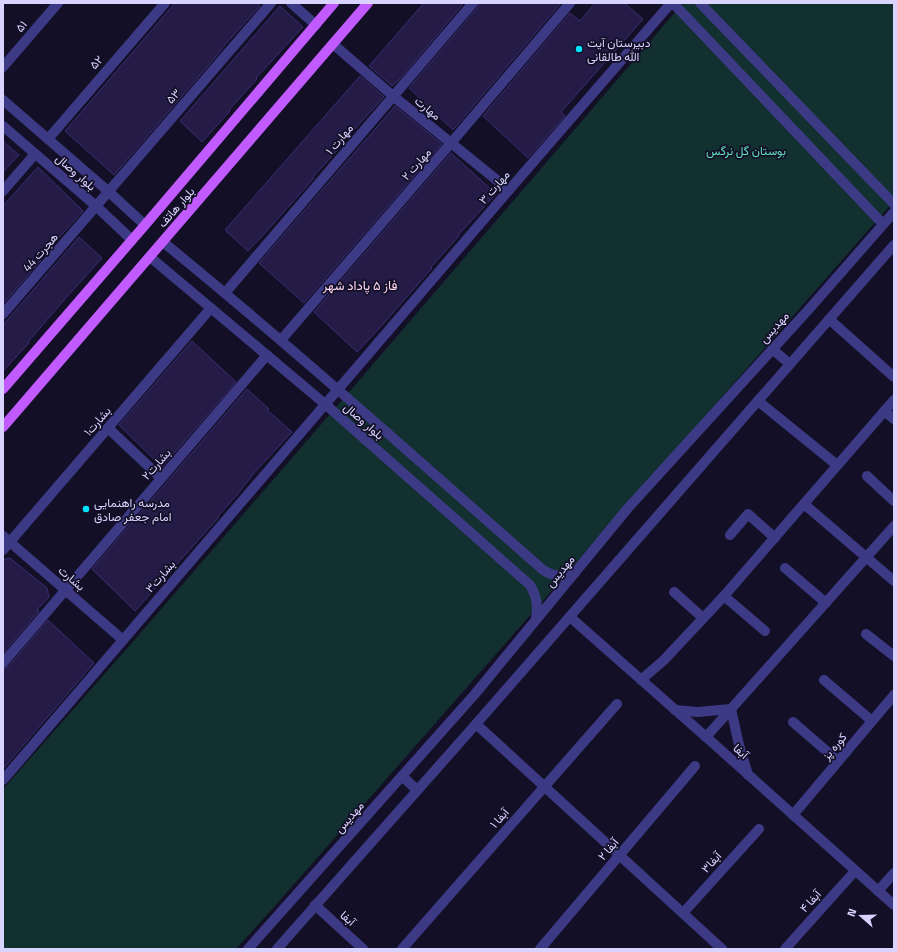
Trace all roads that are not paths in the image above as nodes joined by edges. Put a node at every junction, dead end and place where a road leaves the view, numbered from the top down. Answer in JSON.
{"nodes":[{"id":1,"x":58,"y":3,"type":"edge"},
{"id":2,"x":165,"y":3,"type":"edge"},
{"id":3,"x":271,"y":3,"type":"edge"},
{"id":4,"x":290,"y":3,"type":"edge"},
{"id":5,"x":334,"y":3,"type":"edge"},
{"id":6,"x":368,"y":3,"type":"edge"},
{"id":7,"x":473,"y":3,"type":"edge"},
{"id":8,"x":570,"y":3,"type":"edge"},
{"id":9,"x":672,"y":3,"type":"edge"},
{"id":10,"x":700,"y":3,"type":"edge"},
{"id":11,"x":316,"y":25,"type":"junction"},
{"id":12,"x":333,"y":44,"type":"junction"},
{"id":13,"x":3,"y":67,"type":"edge"},
{"id":14,"x":393,"y":96,"type":"junction"},
{"id":15,"x":3,"y":100,"type":"edge"},
{"id":16,"x":3,"y":126,"type":"edge"},
{"id":17,"x":48,"y":139,"type":"junction"},
{"id":18,"x":451,"y":143,"type":"junction"},
{"id":19,"x":35,"y":154,"type":"junction"},
{"id":20,"x":509,"y":190,"type":"junction"},
{"id":21,"x":3,"y":191,"type":"edge"},
{"id":22,"x":108,"y":192,"type":"junction"},
{"id":23,"x":894,"y":204,"type":"edge"},
{"id":24,"x":96,"y":206,"type":"junction"},
{"id":25,"x":894,"y":212,"type":"edge"},
{"id":26,"x":883,"y":224,"type":"junction"},
{"id":27,"x":145,"y":225,"type":"junction"},
{"id":28,"x":132,"y":240,"type":"junction"},
{"id":29,"x":163,"y":242,"type":"junction"},
{"id":30,"x":894,"y":245,"type":"edge"},
{"id":31,"x":150,"y":257,"type":"junction"},
{"id":32,"x":225,"y":292,"type":"junction"},
{"id":33,"x":210,"y":308,"type":"junction"},
{"id":34,"x":3,"y":314,"type":"edge"},
{"id":35,"x":829,"y":319,"type":"junction"},
{"id":36,"x":280,"y":340,"type":"junction"},
{"id":37,"x":772,"y":349,"type":"junction"},
{"id":38,"x":266,"y":355,"type":"junction"},
{"id":39,"x":790,"y":364,"type":"junction"},
{"id":40,"x":894,"y":377,"type":"edge"},
{"id":41,"x":3,"y":389,"type":"edge"},
{"id":42,"x":338,"y":390,"type":"junction"},
{"id":43,"x":894,"y":400,"type":"edge"},
{"id":44,"x":758,"y":401,"type":"junction"},
{"id":45,"x":325,"y":404,"type":"junction"},
{"id":46,"x":884,"y":411,"type":"junction"},
{"id":47,"x":894,"y":419,"type":"edge"},
{"id":48,"x":3,"y":427,"type":"edge"},
{"id":49,"x":108,"y":428,"type":"junction"},
{"id":50,"x":837,"y":466,"type":"junction"},
{"id":51,"x":868,"y":476,"type":"dead end"},
{"id":52,"x":161,"y":478,"type":"junction"},
{"id":53,"x":894,"y":500,"type":"edge"},
{"id":54,"x":804,"y":504,"type":"junction"},
{"id":55,"x":894,"y":526,"type":"edge"},
{"id":56,"x":730,"y":535,"type":"dead end"},
{"id":57,"x":775,"y":538,"type":"junction"},
{"id":58,"x":6,"y":539,"type":"edge"},
{"id":59,"x":3,"y":550,"type":"edge"},
{"id":60,"x":866,"y":558,"type":"junction"},
{"id":61,"x":785,"y":568,"type":"dead end"},
{"id":62,"x":575,"y":573,"type":"junction"},
{"id":63,"x":894,"y":582,"type":"edge"},
{"id":64,"x":65,"y":590,"type":"junction"},
{"id":65,"x":674,"y":592,"type":"dead end"},
{"id":66,"x":724,"y":596,"type":"junction"},
{"id":67,"x":826,"y":603,"type":"junction"},
{"id":68,"x":570,"y":617,"type":"junction"},
{"id":69,"x":703,"y":618,"type":"junction"},
{"id":70,"x":536,"y":619,"type":"junction"},
{"id":71,"x":765,"y":632,"type":"dead end"},
{"id":72,"x":866,"y":634,"type":"dead end"},
{"id":73,"x":123,"y":640,"type":"junction"},
{"id":74,"x":894,"y":656,"type":"edge"},
{"id":75,"x":3,"y":663,"type":"edge"},
{"id":76,"x":641,"y":680,"type":"junction"},
{"id":77,"x":824,"y":680,"type":"dead end"},
{"id":78,"x":894,"y":695,"type":"edge"},
{"id":79,"x":617,"y":704,"type":"dead end"},
{"id":80,"x":731,"y":709,"type":"junction"},
{"id":81,"x":675,"y":710,"type":"junction"},
{"id":82,"x":872,"y":721,"type":"junction"},
{"id":83,"x":793,"y":722,"type":"dead end"},
{"id":84,"x":476,"y":724,"type":"junction"},
{"id":85,"x":706,"y":737,"type":"junction"},
{"id":86,"x":838,"y":761,"type":"junction"},
{"id":87,"x":694,"y":766,"type":"dead end"},
{"id":88,"x":748,"y":775,"type":"junction"},
{"id":89,"x":402,"y":776,"type":"junction"},
{"id":90,"x":3,"y":780,"type":"edge"},
{"id":91,"x":545,"y":785,"type":"junction"},
{"id":92,"x":418,"y":790,"type":"junction"},
{"id":93,"x":793,"y":815,"type":"junction"},
{"id":94,"x":759,"y":829,"type":"dead end"},
{"id":95,"x":620,"y":855,"type":"junction"},
{"id":96,"x":855,"y":871,"type":"junction"},
{"id":97,"x":894,"y":873,"type":"edge"},
{"id":98,"x":878,"y":891,"type":"junction"},
{"id":99,"x":315,"y":905,"type":"junction"},
{"id":100,"x":894,"y":905,"type":"edge"},
{"id":101,"x":682,"y":913,"type":"junction"},
{"id":102,"x":248,"y":949,"type":"edge"},
{"id":103,"x":277,"y":949,"type":"edge"},
{"id":104,"x":363,"y":949,"type":"edge"},
{"id":105,"x":402,"y":949,"type":"edge"},
{"id":106,"x":540,"y":949,"type":"edge"},
{"id":107,"x":722,"y":949,"type":"edge"},
{"id":108,"x":785,"y":949,"type":"edge"}],
"edges":[{"from":1,"to":13,"type":"street","name":"۵۱"},
{"from":2,"to":17,"type":"street","name":"۵۲"},
{"from":3,"to":22,"type":"street","name":"۵۳"},
{"from":4,"to":11,"type":"street"},
{"from":5,"to":11,"type":"main road"},
{"from":6,"to":12,"type":"main road","name":"بلوار هاتف"},
{"from":7,"to":14,"type":"street","name":"مهارت ۱"},
{"from":8,"to":18,"type":"street","name":"مهارت ۲"},
{"from":9,"to":20,"type":"street","name":"مهارت ۳"},
{"from":9,"to":26,"type":"street"},
{"from":10,"to":23,"type":"street"},
{"from":11,"to":27,"type":"main road"},
{"from":12,"to":14,"type":"street","name":"مهارت"},
{"from":12,"to":29,"type":"main road","name":"بلوار هاتف"},
{"from":14,"to":18,"type":"street","name":"مهارت"},
{"from":14,"to":32,"type":"street","name":"مهارت ۱"},
{"from":15,"to":17,"type":"street","name":"بلوار وصال"},
{"from":16,"to":19,"type":"street","name":"بلوار وصال"},
{"from":17,"to":22,"type":"street","name":"بلوار وصال"},
{"from":18,"to":20,"type":"street","name":"مهارت"},
{"from":18,"to":36,"type":"street","name":"مهارت ۲"},
{"from":19,"to":21,"type":"street"},
{"from":19,"to":24,"type":"street","name":"بلوار وصال"},
{"from":20,"to":42,"type":"street","name":"مهارت ۳"},
{"from":22,"to":24,"type":"street","name":"۵۳"},
{"from":22,"to":27,"type":"street","name":"بلوار وصال"},
{"from":24,"to":28,"type":"street","name":"بلوار وصال"},
{"from":24,"to":34,"type":"street","name":"هجرت 44"},
{"from":25,"to":26,"type":"street","name":"مهدیس"},
{"from":26,"to":37,"type":"street","name":"مهدیس"},
{"from":27,"to":28,"type":"main road"},
{"from":28,"to":41,"type":"main road"},
{"from":29,"to":31,"type":"main road","name":"بلوار هاتف"},
{"from":29,"to":32,"type":"street","name":"بلوار وصال"},
{"from":30,"to":35,"type":"street"},
{"from":31,"to":33,"type":"street","name":"بلوار وصال"},
{"from":31,"to":48,"type":"main road","name":"بلوار هاتف"},
{"from":32,"to":36,"type":"street","name":"بلوار وصال"},
{"from":33,"to":38,"type":"street","name":"بلوار وصال"},
{"from":33,"to":49,"type":"street","name":"بشارت۱"},
{"from":35,"to":39,"type":"street"},
{"from":35,"to":40,"type":"street"},
{"from":36,"to":42,"type":"street","name":"بلوار وصال"},
{"from":37,"to":39,"type":"street"},
{"from":37,"to":62,"type":"street","name":"مهدیس"},
{"from":38,"to":45,"type":"street","name":"بلوار وصال"},
{"from":38,"to":52,"type":"street","name":"بشارت۲"},
{"from":39,"to":44,"type":"street"},
{"from":42,"to":45,"type":"street","name":"بشارت۳"},
{"from":42,"to":62,"type":"street","name":"بلوار وصال"},
{"from":43,"to":46,"type":"street"},
{"from":44,"to":50,"type":"street"},
{"from":44,"to":68,"type":"street"},
{"from":45,"to":70,"type":"street","name":"بلوار وصال"},
{"from":45,"to":73,"type":"street","name":"بشارت۳"},
{"from":46,"to":47,"type":"street"},
{"from":46,"to":50,"type":"street"},
{"from":49,"to":52,"type":"street"},
{"from":49,"to":58,"type":"street","name":"بشارت۱"},
{"from":50,"to":54,"type":"street"},
{"from":51,"to":53,"type":"street"},
{"from":52,"to":64,"type":"street","name":"بشارت۲"},
{"from":54,"to":57,"type":"street"},
{"from":54,"to":60,"type":"street"},
{"from":55,"to":60,"type":"street"},
{"from":56,"to":57,"type":"street"},
{"from":57,"to":66,"type":"street"},
{"from":58,"to":59,"type":"street","name":"بشارت۱"},
{"from":58,"to":64,"type":"street","name":"بشارت"},
{"from":60,"to":63,"type":"street"},
{"from":60,"to":67,"type":"street"},
{"from":61,"to":67,"type":"street"},
{"from":62,"to":70,"type":"street","name":"مهدیس"},
{"from":64,"to":73,"type":"street","name":"بشارت"},
{"from":64,"to":75,"type":"street","name":"بشارت۲"},
{"from":65,"to":69,"type":"street"},
{"from":66,"to":69,"type":"street"},
{"from":66,"to":71,"type":"street"},
{"from":67,"to":80,"type":"street"},
{"from":68,"to":76,"type":"street","name":"آبفا"},
{"from":68,"to":84,"type":"street"},
{"from":69,"to":76,"type":"street"},
{"from":70,"to":89,"type":"street","name":"مهدیس"},
{"from":72,"to":74,"type":"street"},
{"from":73,"to":90,"type":"street","name":"بشارت۳"},
{"from":76,"to":81,"type":"street","name":"آبفا"},
{"from":77,"to":82,"type":"street"},
{"from":78,"to":82,"type":"street","name":"کوره پز"},
{"from":79,"to":91,"type":"street","name":"آبفا ۱"},
{"from":80,"to":81,"type":"street"},
{"from":80,"to":85,"type":"street"},
{"from":80,"to":88,"type":"street"},
{"from":81,"to":85,"type":"street","name":"آبفا"},
{"from":82,"to":86,"type":"street","name":"کوره پز"},
{"from":83,"to":86,"type":"street"},
{"from":84,"to":91,"type":"street"},
{"from":84,"to":92,"type":"street"},
{"from":85,"to":88,"type":"street","name":"آبفا"},
{"from":86,"to":93,"type":"street","name":"کوره پز"},
{"from":87,"to":95,"type":"street","name":"آبفا ۲"},
{"from":88,"to":93,"type":"street","name":"آبفا"},
{"from":89,"to":92,"type":"street"},
{"from":89,"to":102,"type":"street","name":"مهدیس"},
{"from":91,"to":95,"type":"street"},
{"from":91,"to":105,"type":"street","name":"آبفا ۱"},
{"from":92,"to":99,"type":"street"},
{"from":93,"to":96,"type":"street","name":"آبفا"},
{"from":94,"to":101,"type":"street","name":"آبفا۳"},
{"from":95,"to":101,"type":"street"},
{"from":95,"to":106,"type":"street","name":"آبفا ۲"},
{"from":96,"to":98,"type":"street","name":"آبفا"},
{"from":96,"to":108,"type":"street","name":"آبفا ۴"},
{"from":97,"to":98,"type":"street"},
{"from":98,"to":100,"type":"street","name":"آبفا"},
{"from":99,"to":103,"type":"street"},
{"from":99,"to":104,"type":"street","name":"آبفا"},
{"from":101,"to":107,"type":"street"}]}
